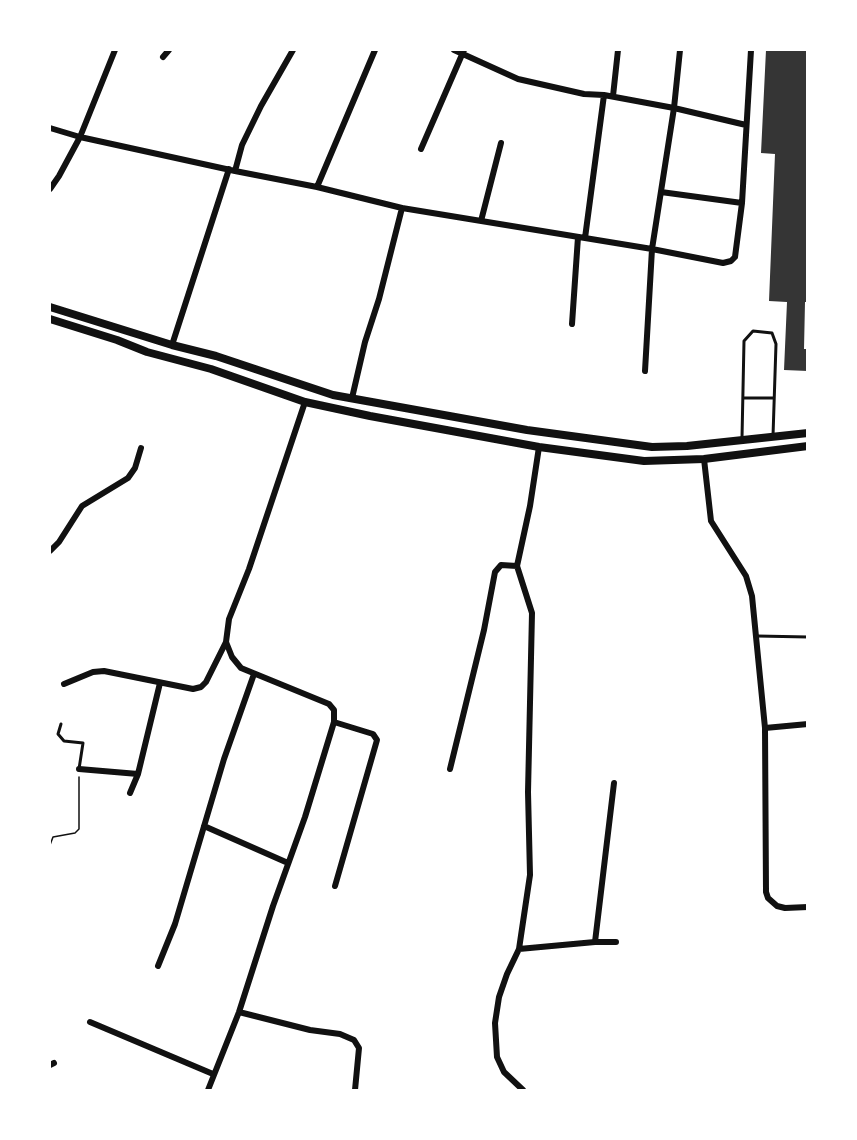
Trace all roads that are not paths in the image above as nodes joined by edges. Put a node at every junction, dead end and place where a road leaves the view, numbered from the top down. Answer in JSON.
{"nodes":[{"id":1,"x":115,"y":50,"type":"edge"},
{"id":2,"x":169,"y":50,"type":"edge"},
{"id":3,"x":293,"y":50,"type":"edge"},
{"id":4,"x":375,"y":50,"type":"edge"},
{"id":5,"x":454,"y":50,"type":"edge"},
{"id":6,"x":618,"y":50,"type":"edge"},
{"id":7,"x":680,"y":50,"type":"edge"},
{"id":8,"x":751,"y":50,"type":"edge"},
{"id":9,"x":463,"y":52,"type":"edge"},
{"id":10,"x":163,"y":57,"type":"dead end"},
{"id":11,"x":604,"y":95,"type":"junction"},
{"id":12,"x":613,"y":96,"type":"junction"},
{"id":13,"x":674,"y":108,"type":"junction"},
{"id":14,"x":746,"y":125,"type":"junction"},
{"id":15,"x":50,"y":128,"type":"edge"},
{"id":16,"x":80,"y":137,"type":"junction"},
{"id":17,"x":501,"y":142,"type":"dead end"},
{"id":18,"x":421,"y":149,"type":"dead end"},
{"id":19,"x":232,"y":170,"type":"junction"},
{"id":20,"x":317,"y":187,"type":"junction"},
{"id":21,"x":50,"y":189,"type":"edge"},
{"id":22,"x":661,"y":192,"type":"junction"},
{"id":23,"x":742,"y":203,"type":"junction"},
{"id":24,"x":402,"y":208,"type":"junction"},
{"id":25,"x":481,"y":221,"type":"junction"},
{"id":26,"x":581,"y":238,"type":"junction"},
{"id":27,"x":652,"y":249,"type":"junction"},
{"id":28,"x":50,"y":307,"type":"edge"},
{"id":29,"x":50,"y":319,"type":"edge"},
{"id":30,"x":572,"y":324,"type":"dead end"},
{"id":31,"x":172,"y":345,"type":"junction"},
{"id":32,"x":216,"y":356,"type":"junction"},
{"id":33,"x":211,"y":369,"type":"junction"},
{"id":34,"x":645,"y":371,"type":"dead end"},
{"id":35,"x":352,"y":398,"type":"junction"},
{"id":36,"x":742,"y":398,"type":"junction"},
{"id":37,"x":774,"y":398,"type":"junction"},
{"id":38,"x":305,"y":402,"type":"junction"},
{"id":39,"x":807,"y":433,"type":"edge"},
{"id":40,"x":773,"y":437,"type":"junction"},
{"id":41,"x":742,"y":440,"type":"junction"},
{"id":42,"x":602,"y":441,"type":"junction"},
{"id":43,"x":807,"y":446,"type":"edge"},
{"id":44,"x":539,"y":447,"type":"junction"},
{"id":45,"x":141,"y":448,"type":"dead end"},
{"id":46,"x":599,"y":455,"type":"junction"},
{"id":47,"x":704,"y":459,"type":"junction"},
{"id":48,"x":50,"y":551,"type":"edge"},
{"id":49,"x":517,"y":566,"type":"junction"},
{"id":50,"x":756,"y":636,"type":"junction"},
{"id":51,"x":807,"y":637,"type":"edge"},
{"id":52,"x":226,"y":642,"type":"junction"},
{"id":53,"x":254,"y":674,"type":"junction"},
{"id":54,"x":160,"y":683,"type":"junction"},
{"id":55,"x":64,"y":684,"type":"dead end"},
{"id":56,"x":334,"y":722,"type":"junction"},
{"id":57,"x":61,"y":724,"type":"dead end"},
{"id":58,"x":807,"y":724,"type":"edge"},
{"id":59,"x":765,"y":728,"type":"junction"},
{"id":60,"x":79,"y":769,"type":"joint"},
{"id":61,"x":450,"y":769,"type":"dead end"},
{"id":62,"x":138,"y":774,"type":"junction"},
{"id":63,"x":614,"y":783,"type":"dead end"},
{"id":64,"x":130,"y":793,"type":"dead end"},
{"id":65,"x":204,"y":826,"type":"junction"},
{"id":66,"x":288,"y":863,"type":"junction"},
{"id":67,"x":335,"y":886,"type":"dead end"},
{"id":68,"x":807,"y":907,"type":"edge"},
{"id":69,"x":594,"y":942,"type":"junction"},
{"id":70,"x":616,"y":942,"type":"dead end"},
{"id":71,"x":519,"y":949,"type":"junction"},
{"id":72,"x":158,"y":966,"type":"dead end"},
{"id":73,"x":239,"y":1012,"type":"junction"},
{"id":74,"x":90,"y":1022,"type":"dead end"},
{"id":75,"x":213,"y":1074,"type":"junction"},
{"id":76,"x":208,"y":1090,"type":"edge"},
{"id":77,"x":355,"y":1090,"type":"edge"},
{"id":78,"x":523,"y":1090,"type":"edge"}],
"edges":[{"from":1,"to":16,"type":"street"},
{"from":2,"to":10,"type":"street"},
{"from":3,"to":19,"type":"street"},
{"from":4,"to":20,"type":"street"},
{"from":5,"to":9,"type":"street"},
{"from":6,"to":12,"type":"street"},
{"from":7,"to":13,"type":"street"},
{"from":8,"to":14,"type":"street"},
{"from":9,"to":11,"type":"street"},
{"from":9,"to":18,"type":"street"},
{"from":11,"to":12,"type":"street"},
{"from":11,"to":26,"type":"street"},
{"from":12,"to":13,"type":"street"},
{"from":13,"to":14,"type":"street"},
{"from":13,"to":22,"type":"street"},
{"from":14,"to":23,"type":"street"},
{"from":15,"to":16,"type":"street"},
{"from":16,"to":19,"type":"street"},
{"from":16,"to":21,"type":"street"},
{"from":17,"to":25,"type":"street"},
{"from":19,"to":20,"type":"street"},
{"from":19,"to":31,"type":"street"},
{"from":20,"to":24,"type":"street"},
{"from":22,"to":23,"type":"street"},
{"from":22,"to":27,"type":"street"},
{"from":23,"to":27,"type":"street"},
{"from":24,"to":25,"type":"street"},
{"from":24,"to":35,"type":"street"},
{"from":25,"to":26,"type":"street"},
{"from":26,"to":27,"type":"street"},
{"from":26,"to":30,"type":"street"},
{"from":27,"to":34,"type":"street"},
{"from":28,"to":31,"type":"street"},
{"from":29,"to":33,"type":"street"},
{"from":31,"to":32,"type":"street"},
{"from":32,"to":33,"type":"street"},
{"from":32,"to":35,"type":"street"},
{"from":33,"to":38,"type":"street"},
{"from":35,"to":42,"type":"street"},
{"from":36,"to":37,"type":"lane"},
{"from":36,"to":37,"type":"lane"},
{"from":36,"to":41,"type":"lane"},
{"from":37,"to":40,"type":"lane"},
{"from":38,"to":44,"type":"street"},
{"from":38,"to":52,"type":"street"},
{"from":39,"to":40,"type":"street"},
{"from":40,"to":41,"type":"street"},
{"from":41,"to":42,"type":"street"},
{"from":42,"to":46,"type":"street"},
{"from":43,"to":47,"type":"street"},
{"from":44,"to":46,"type":"street"},
{"from":44,"to":49,"type":"street"},
{"from":45,"to":48,"type":"street"},
{"from":46,"to":47,"type":"street"},
{"from":47,"to":50,"type":"street"},
{"from":49,"to":61,"type":"street"},
{"from":49,"to":71,"type":"street"},
{"from":50,"to":51,"type":"lane"},
{"from":50,"to":59,"type":"street"},
{"from":52,"to":53,"type":"street"},
{"from":52,"to":54,"type":"street"},
{"from":53,"to":56,"type":"street"},
{"from":53,"to":65,"type":"street"},
{"from":54,"to":55,"type":"street"},
{"from":54,"to":62,"type":"street"},
{"from":56,"to":66,"type":"street"},
{"from":56,"to":67,"type":"street"},
{"from":57,"to":60,"type":"lane"},
{"from":58,"to":59,"type":"street"},
{"from":59,"to":68,"type":"street"},
{"from":60,"to":62,"type":"street"},
{"from":62,"to":64,"type":"street"},
{"from":63,"to":69,"type":"street"},
{"from":65,"to":66,"type":"street"},
{"from":65,"to":72,"type":"street"},
{"from":66,"to":73,"type":"street"},
{"from":69,"to":70,"type":"street"},
{"from":69,"to":71,"type":"street"},
{"from":71,"to":78,"type":"street"},
{"from":73,"to":75,"type":"street"},
{"from":73,"to":77,"type":"street"},
{"from":74,"to":75,"type":"street"},
{"from":75,"to":76,"type":"street"}]}
